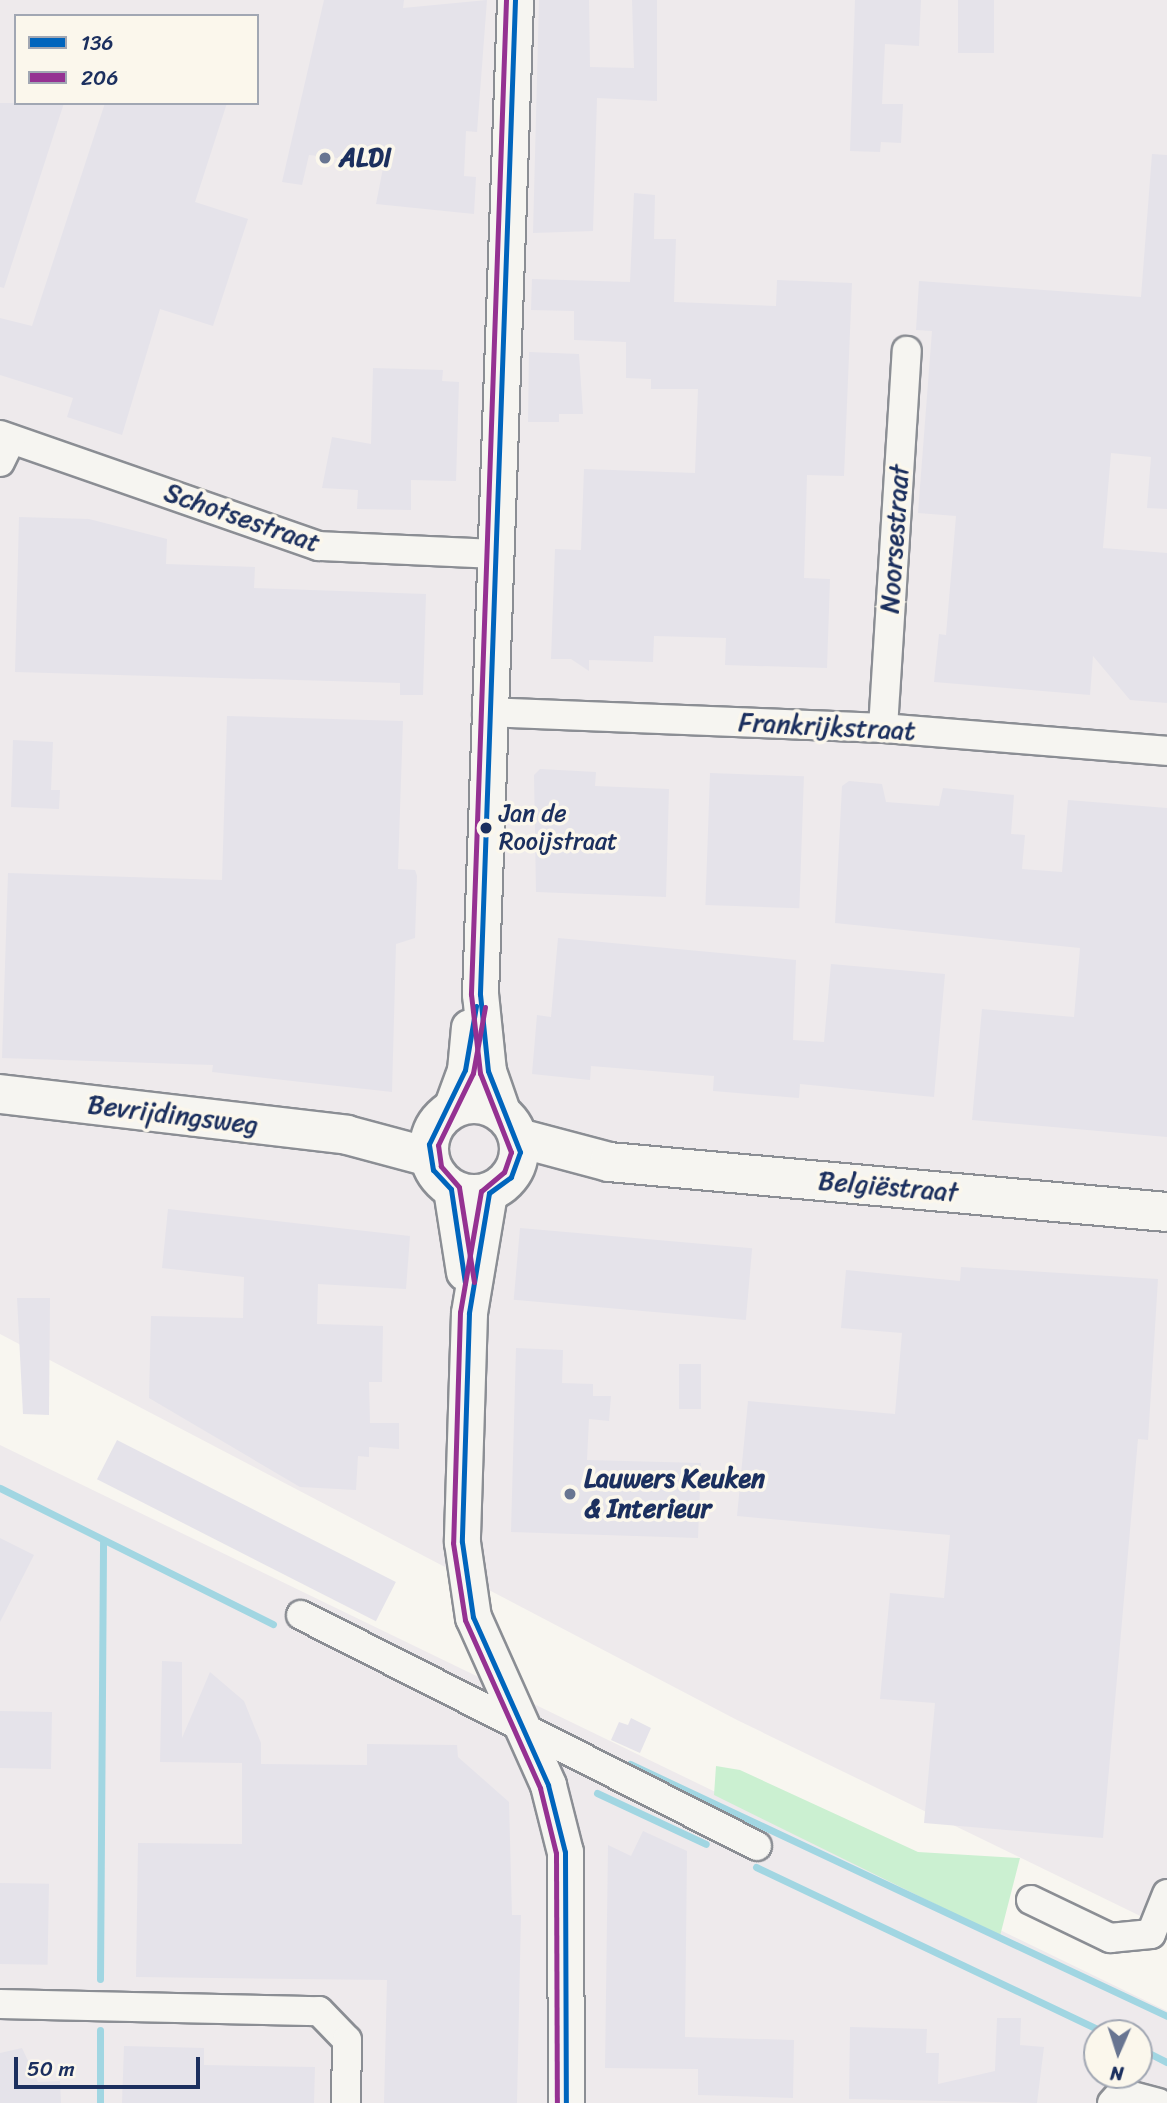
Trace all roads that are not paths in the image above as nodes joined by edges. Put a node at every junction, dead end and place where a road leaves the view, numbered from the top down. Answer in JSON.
{"nodes":[{"id":1,"x":514,"y":0,"type":"edge"},
{"id":2,"x":907,"y":351,"type":"dead end"},
{"id":3,"x":4,"y":446,"type":"edge"},
{"id":4,"x":493,"y":554,"type":"junction"},
{"id":5,"x":487,"y":712,"type":"junction"},
{"id":6,"x":883,"y":728,"type":"junction"},
{"id":7,"x":1167,"y":751,"type":"edge"},
{"id":8,"x":480,"y":994,"type":"junction"},
{"id":9,"x":0,"y":1094,"type":"edge"},
{"id":10,"x":437,"y":1133,"type":"junction"},
{"id":11,"x":506,"y":1154,"type":"junction"},
{"id":12,"x":451,"y":1189,"type":"junction"},
{"id":13,"x":1167,"y":1212,"type":"edge"},
{"id":14,"x":469,"y":1313,"type":"junction"},
{"id":15,"x":301,"y":1615,"type":"dead end"},
{"id":16,"x":527,"y":1734,"type":"junction"},
{"id":17,"x":757,"y":1846,"type":"dead end"},
{"id":18,"x":1167,"y":1894,"type":"edge"},
{"id":19,"x":1031,"y":1900,"type":"dead end"},
{"id":20,"x":0,"y":2004,"type":"edge"},
{"id":21,"x":346,"y":2103,"type":"edge"},
{"id":22,"x":566,"y":2103,"type":"edge"},
{"id":23,"x":1112,"y":2103,"type":"edge"},
{"id":24,"x":1159,"y":2103,"type":"edge"}],
"edges":[{"from":1,"to":4,"type":"street"},
{"from":2,"to":6,"type":"street","name":"Noorsestraat"},
{"from":3,"to":4,"type":"street","name":"Schotsestraat"},
{"from":4,"to":5,"type":"street"},
{"from":5,"to":6,"type":"street","name":"Frankrijkstraat"},
{"from":5,"to":8,"type":"street"},
{"from":6,"to":7,"type":"street","name":"Frankrijkstraat"},
{"from":8,"to":10,"type":"street"},
{"from":8,"to":11,"type":"street"},
{"from":9,"to":10,"type":"main road","name":"Bevrijdingsweg"},
{"from":10,"to":11,"type":"main road","name":"Bevrijdingsweg"},
{"from":10,"to":12,"type":"main road"},
{"from":11,"to":12,"type":"main road"},
{"from":11,"to":13,"type":"main road","name":"Belgiëstraat"},
{"from":11,"to":14,"type":"street"},
{"from":12,"to":14,"type":"street"},
{"from":14,"to":16,"type":"street"},
{"from":15,"to":16,"type":"street"},
{"from":16,"to":17,"type":"street"},
{"from":16,"to":22,"type":"street"},
{"from":18,"to":19,"type":"street"},
{"from":20,"to":21,"type":"street"},
{"from":23,"to":24,"type":"street"}]}
